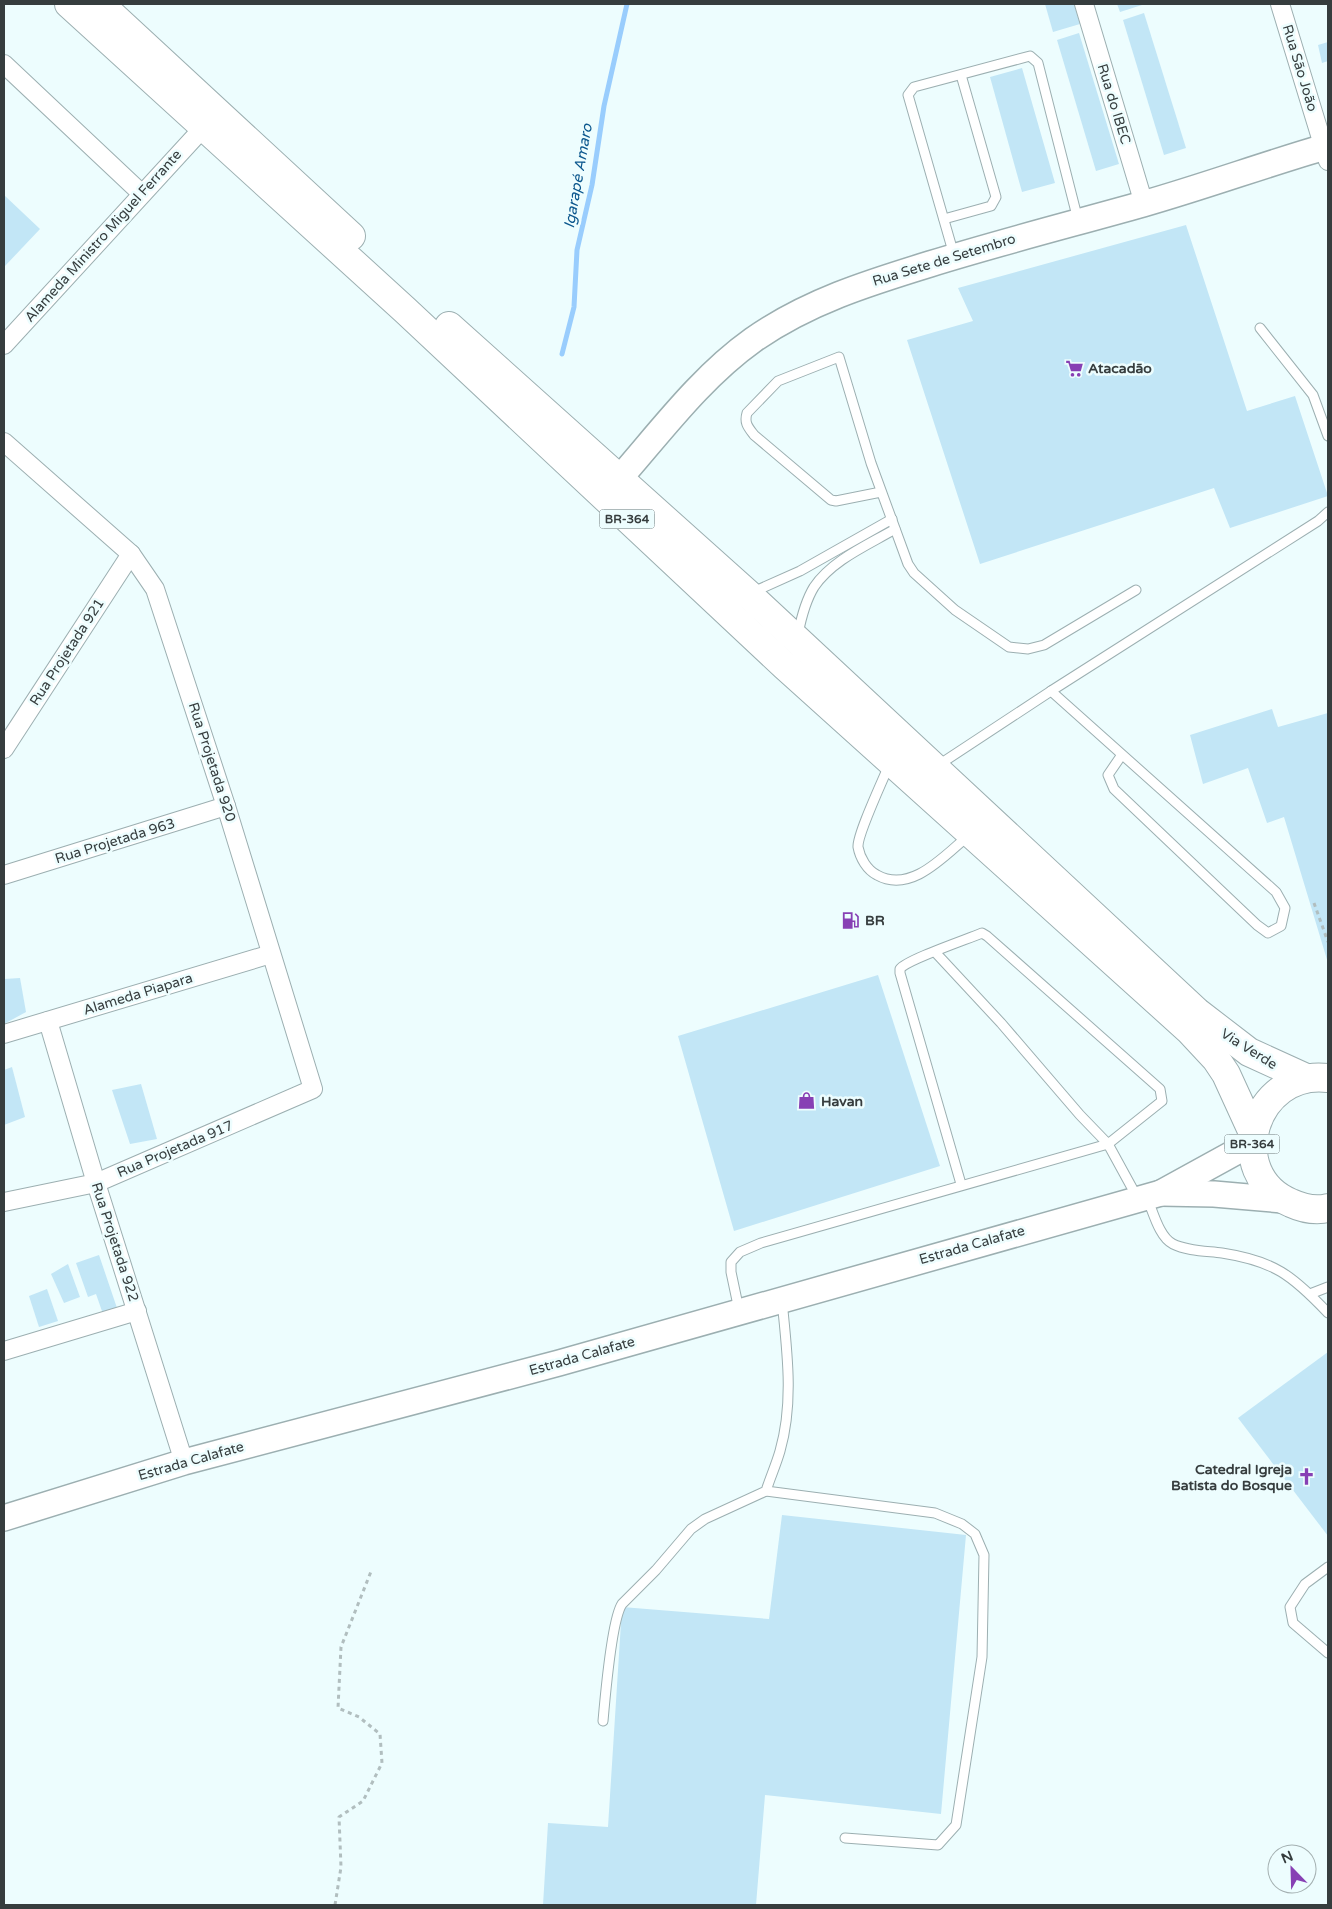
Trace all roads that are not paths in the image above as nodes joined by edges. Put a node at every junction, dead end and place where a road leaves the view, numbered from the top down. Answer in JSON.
{"nodes":[{"id":1,"x":68,"y":4,"type":"edge"},
{"id":2,"x":100,"y":4,"type":"edge"},
{"id":3,"x":1084,"y":4,"type":"edge"},
{"id":4,"x":1280,"y":4,"type":"edge"},
{"id":5,"x":4,"y":64,"type":"edge"},
{"id":6,"x":961,"y":75,"type":"junction"},
{"id":7,"x":203,"y":128,"type":"junction"},
{"id":8,"x":1327,"y":151,"type":"edge"},
{"id":9,"x":141,"y":193,"type":"junction"},
{"id":10,"x":1144,"y":204,"type":"junction"},
{"id":11,"x":944,"y":219,"type":"junction"},
{"id":12,"x":1078,"y":220,"type":"junction"},
{"id":13,"x":954,"y":256,"type":"junction"},
{"id":14,"x":1260,"y":328,"type":"dead end"},
{"id":15,"x":4,"y":345,"type":"edge"},
{"id":16,"x":1328,"y":436,"type":"edge"},
{"id":17,"x":4,"y":442,"type":"edge"},
{"id":18,"x":619,"y":479,"type":"junction"},
{"id":19,"x":881,"y":492,"type":"junction"},
{"id":20,"x":1328,"y":512,"type":"edge"},
{"id":21,"x":892,"y":519,"type":"junction"},
{"id":22,"x":895,"y":529,"type":"junction"},
{"id":23,"x":131,"y":554,"type":"junction"},
{"id":24,"x":1136,"y":590,"type":"dead end"},
{"id":25,"x":748,"y":594,"type":"junction"},
{"id":26,"x":796,"y":639,"type":"junction"},
{"id":27,"x":1051,"y":691,"type":"junction"},
{"id":28,"x":4,"y":749,"type":"edge"},
{"id":29,"x":1121,"y":756,"type":"junction"},
{"id":30,"x":891,"y":760,"type":"junction"},
{"id":31,"x":934,"y":767,"type":"junction"},
{"id":32,"x":226,"y":806,"type":"junction"},
{"id":33,"x":970,"y":834,"type":"junction"},
{"id":34,"x":4,"y":875,"type":"edge"},
{"id":35,"x":935,"y":952,"type":"junction"},
{"id":36,"x":271,"y":954,"type":"junction"},
{"id":37,"x":1193,"y":1021,"type":"junction"},
{"id":38,"x":48,"y":1022,"type":"junction"},
{"id":39,"x":4,"y":1034,"type":"edge"},
{"id":40,"x":1317,"y":1078,"type":"edge"},
{"id":41,"x":313,"y":1089,"type":"joint"},
{"id":42,"x":1253,"y":1138,"type":"junction"},
{"id":43,"x":1108,"y":1144,"type":"junction"},
{"id":44,"x":96,"y":1182,"type":"junction"},
{"id":45,"x":962,"y":1184,"type":"junction"},
{"id":46,"x":1148,"y":1196,"type":"junction"},
{"id":47,"x":4,"y":1202,"type":"edge"},
{"id":48,"x":1292,"y":1204,"type":"junction"},
{"id":49,"x":1328,"y":1208,"type":"edge"},
{"id":50,"x":1328,"y":1220,"type":"edge"},
{"id":51,"x":1328,"y":1287,"type":"edge"},
{"id":52,"x":1310,"y":1294,"type":"junction"},
{"id":53,"x":781,"y":1299,"type":"junction"},
{"id":54,"x":138,"y":1311,"type":"junction"},
{"id":55,"x":739,"y":1311,"type":"junction"},
{"id":56,"x":1328,"y":1313,"type":"edge"},
{"id":57,"x":4,"y":1351,"type":"edge"},
{"id":58,"x":184,"y":1462,"type":"junction"},
{"id":59,"x":766,"y":1491,"type":"junction"},
{"id":60,"x":4,"y":1518,"type":"edge"},
{"id":61,"x":1328,"y":1567,"type":"edge"},
{"id":62,"x":1328,"y":1653,"type":"edge"},
{"id":63,"x":603,"y":1721,"type":"dead end"},
{"id":64,"x":845,"y":1838,"type":"dead end"}],
"edges":[{"from":1,"to":7,"type":"main road","number":"BR-364"},
{"from":2,"to":18,"type":"main road","number":"BR-364"},
{"from":3,"to":10,"type":"street","name":"Rua do IBEC"},
{"from":4,"to":8,"type":"street","name":"Rua São João"},
{"from":5,"to":9,"type":"street"},
{"from":6,"to":11,"type":"lane"},
{"from":6,"to":11,"type":"lane"},
{"from":6,"to":12,"type":"lane"},
{"from":7,"to":9,"type":"street","name":"Alameda Ministro Miguel Ferrante"},
{"from":7,"to":30,"type":"main road","number":"BR-364"},
{"from":8,"to":10,"type":"street","name":"Rua Sete de Setembro"},
{"from":9,"to":15,"type":"street","name":"Alameda Ministro Miguel Ferrante"},
{"from":10,"to":12,"type":"street","name":"Rua Sete de Setembro"},
{"from":11,"to":13,"type":"lane"},
{"from":12,"to":13,"type":"street","name":"Rua Sete de Setembro"},
{"from":13,"to":18,"type":"street","name":"Rua Sete de Setembro"},
{"from":14,"to":16,"type":"lane"},
{"from":17,"to":23,"type":"street","name":"Rua Projetada 920"},
{"from":18,"to":25,"type":"main road","number":"BR-364"},
{"from":19,"to":19,"type":"lane"},
{"from":19,"to":21,"type":"lane"},
{"from":20,"to":27,"type":"lane"},
{"from":21,"to":22,"type":"lane"},
{"from":21,"to":25,"type":"lane"},
{"from":22,"to":24,"type":"lane"},
{"from":22,"to":26,"type":"lane"},
{"from":23,"to":28,"type":"street","name":"Rua Projetada 921"},
{"from":23,"to":32,"type":"street","name":"Rua Projetada 920"},
{"from":25,"to":26,"type":"main road","number":"BR-364"},
{"from":26,"to":31,"type":"main road","number":"BR-364"},
{"from":27,"to":29,"type":"lane"},
{"from":27,"to":31,"type":"lane"},
{"from":29,"to":29,"type":"lane"},
{"from":30,"to":33,"type":"main road","number":"BR-364"},
{"from":30,"to":33,"type":"lane"},
{"from":31,"to":37,"type":"main road","number":"BR-364"},
{"from":32,"to":34,"type":"street","name":"Rua Projetada 963"},
{"from":32,"to":36,"type":"street","name":"Rua Projetada 920"},
{"from":33,"to":37,"type":"main road","number":"BR-364"},
{"from":35,"to":43,"type":"lane"},
{"from":35,"to":43,"type":"lane"},
{"from":35,"to":45,"type":"lane"},
{"from":36,"to":38,"type":"street","name":"Alameda Piapara"},
{"from":36,"to":41,"type":"street","name":"Rua Projetada 920"},
{"from":37,"to":40,"type":"main road","name":"Via Verde","number":"BR-364"},
{"from":37,"to":42,"type":"main road","name":"Via Verde","number":"BR-364"},
{"from":38,"to":39,"type":"street","name":"Alameda Piapara"},
{"from":38,"to":44,"type":"street","name":"Rua Projetada 922"},
{"from":40,"to":42,"type":"main road","number":"BR-364"},
{"from":41,"to":44,"type":"street","name":"Rua Projetada 917"},
{"from":42,"to":46,"type":"street","name":"Estrada Calafate"},
{"from":42,"to":48,"type":"main road","number":"BR-364"},
{"from":43,"to":45,"type":"lane"},
{"from":43,"to":46,"type":"lane"},
{"from":44,"to":47,"type":"street","name":"Rua Projetada 917"},
{"from":44,"to":54,"type":"street","name":"Rua Projetada 922"},
{"from":45,"to":55,"type":"lane"},
{"from":46,"to":48,"type":"street","name":"Estrada Calafate"},
{"from":46,"to":52,"type":"lane"},
{"from":46,"to":53,"type":"street","name":"Estrada Calafate"},
{"from":48,"to":49,"type":"main road"},
{"from":48,"to":50,"type":"main road","number":"BR-364"},
{"from":51,"to":52,"type":"lane"},
{"from":52,"to":56,"type":"lane"},
{"from":53,"to":55,"type":"street","name":"Estrada Calafate"},
{"from":53,"to":59,"type":"lane"},
{"from":54,"to":57,"type":"street"},
{"from":54,"to":58,"type":"street","name":"Rua Projetada 922"},
{"from":55,"to":58,"type":"street","name":"Estrada Calafate"},
{"from":58,"to":60,"type":"street","name":"Estrada Calafate"},
{"from":59,"to":63,"type":"lane"},
{"from":59,"to":64,"type":"lane"},
{"from":61,"to":62,"type":"lane"}]}
